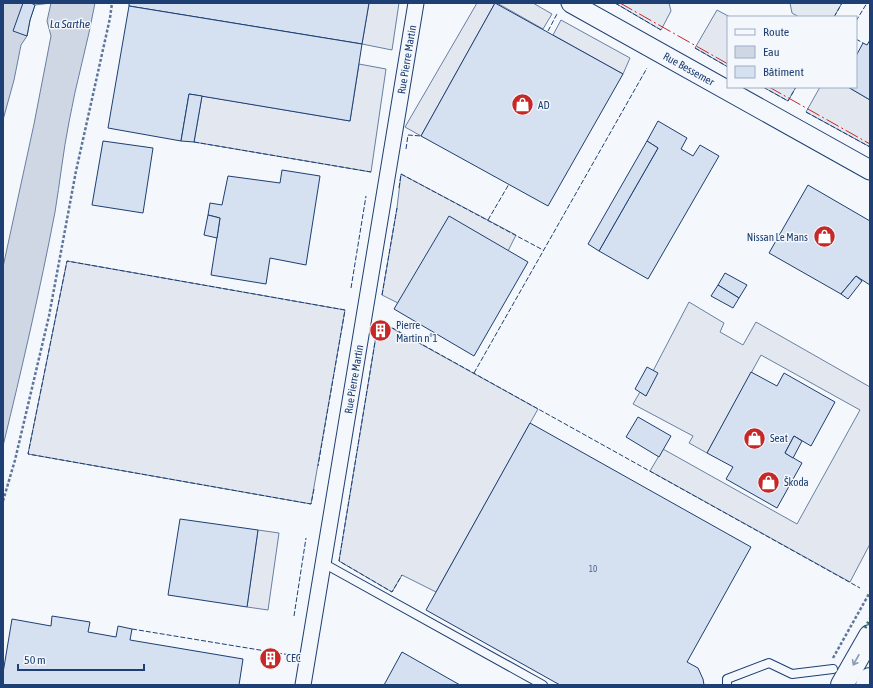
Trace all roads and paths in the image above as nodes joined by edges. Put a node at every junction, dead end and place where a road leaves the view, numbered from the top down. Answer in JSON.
{"nodes":[{"id":1,"x":112,"y":3,"type":"edge"},
{"id":2,"x":416,"y":3,"type":"edge"},
{"id":3,"x":571,"y":3,"type":"edge"},
{"id":4,"x":870,"y":170,"type":"edge"},
{"id":5,"x":3,"y":501,"type":"edge"},
{"id":6,"x":323,"y":563,"type":"junction"},
{"id":7,"x":870,"y":592,"type":"edge"},
{"id":8,"x":870,"y":636,"type":"edge"},
{"id":9,"x":834,"y":675,"type":"edge"},
{"id":10,"x":870,"y":679,"type":"edge"},
{"id":11,"x":303,"y":685,"type":"edge"},
{"id":12,"x":543,"y":685,"type":"edge"},
{"id":13,"x":728,"y":685,"type":"edge"},
{"id":14,"x":867,"y":685,"type":"edge"}],
"edges":[{"from":1,"to":5,"type":"path"},
{"from":2,"to":6,"type":"street","name":"Rue Pierre Martin"},
{"from":3,"to":4,"type":"street","name":"Rue Bessemer"},
{"from":6,"to":11,"type":"street","name":"Rue Pierre Martin"},
{"from":6,"to":12,"type":"lane"},
{"from":7,"to":9,"type":"path"},
{"from":8,"to":9,"type":"main road","one_way":true},
{"from":9,"to":13,"type":"lane"},
{"from":10,"to":14,"type":"main road"}]}
